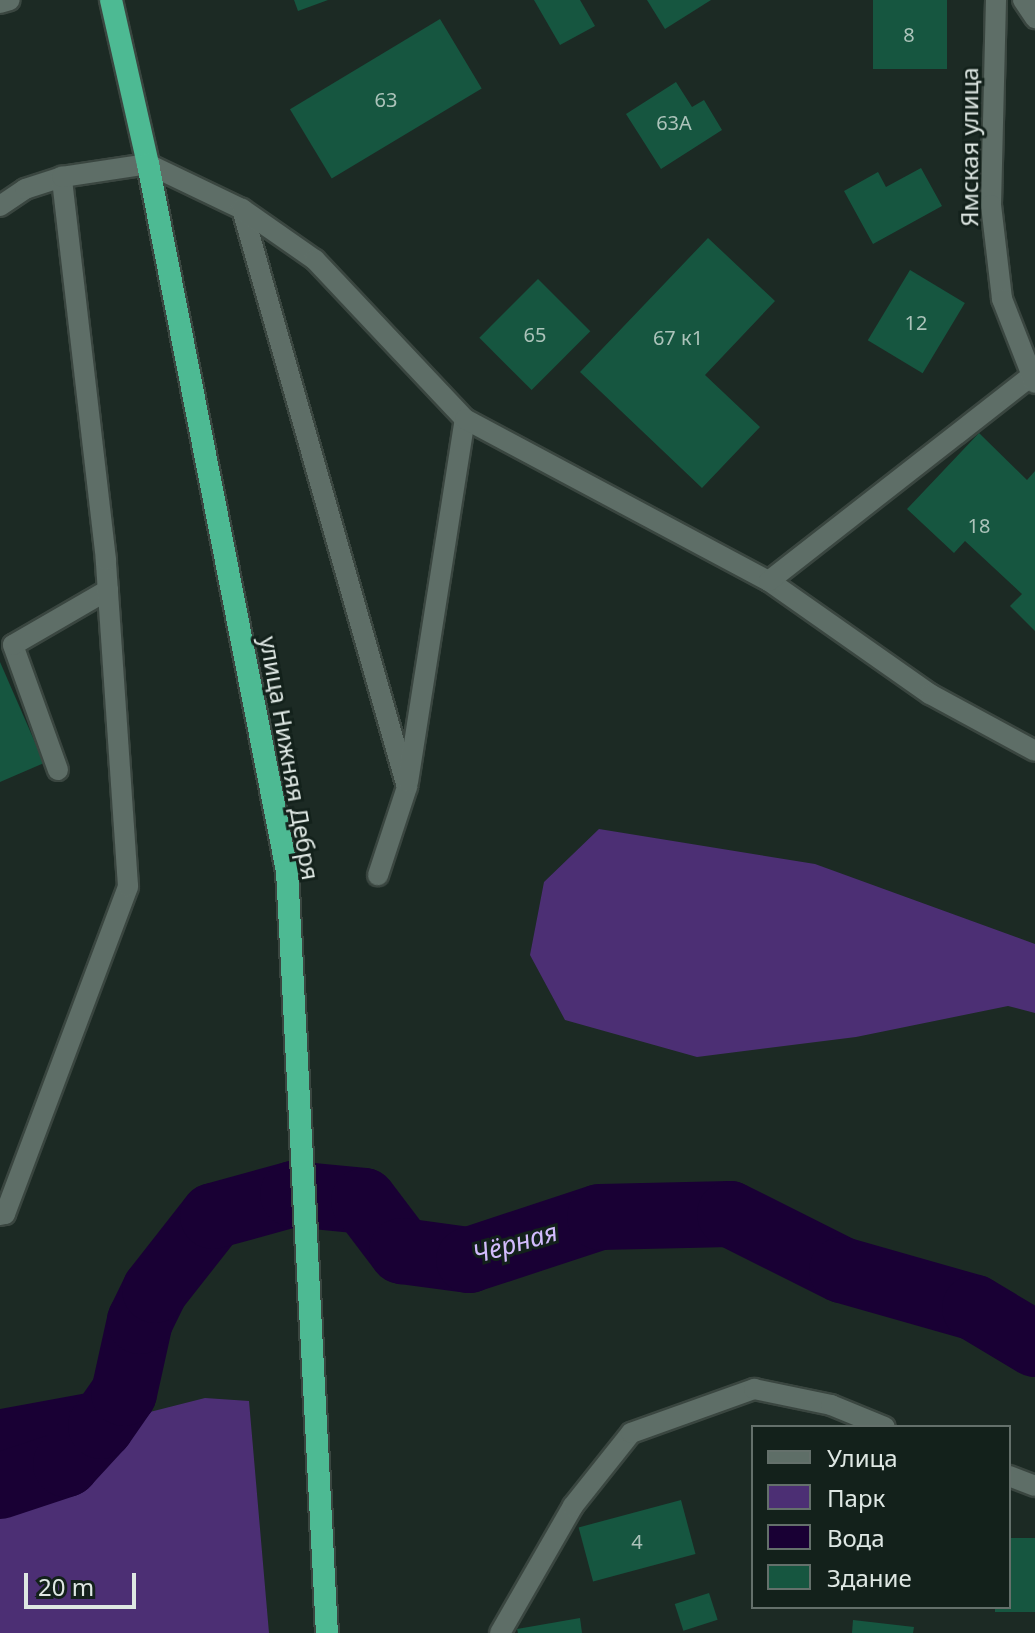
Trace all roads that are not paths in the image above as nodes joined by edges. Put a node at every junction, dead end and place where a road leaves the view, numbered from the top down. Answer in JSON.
{"nodes":[{"id":1,"x":10,"y":0,"type":"edge"},
{"id":2,"x":111,"y":0,"type":"edge"},
{"id":3,"x":996,"y":0,"type":"edge"},
{"id":4,"x":1023,"y":0,"type":"edge"},
{"id":5,"x":0,"y":3,"type":"edge"},
{"id":6,"x":1035,"y":18,"type":"edge"},
{"id":7,"x":148,"y":164,"type":"junction"},
{"id":8,"x":62,"y":177,"type":"junction"},
{"id":9,"x":0,"y":206,"type":"edge"},
{"id":10,"x":242,"y":209,"type":"junction"},
{"id":11,"x":1032,"y":380,"type":"edge"},
{"id":12,"x":465,"y":419,"type":"junction"},
{"id":13,"x":769,"y":581,"type":"junction"},
{"id":14,"x":108,"y":590,"type":"junction"},
{"id":15,"x":1035,"y":751,"type":"edge"},
{"id":16,"x":58,"y":770,"type":"dead end"},
{"id":17,"x":407,"y":787,"type":"junction"},
{"id":18,"x":378,"y":875,"type":"dead end"},
{"id":19,"x":0,"y":1215,"type":"edge"},
{"id":20,"x":880,"y":1425,"type":"edge"},
{"id":21,"x":1011,"y":1477,"type":"edge"},
{"id":22,"x":1035,"y":1486,"type":"edge"},
{"id":23,"x":327,"y":1633,"type":"edge"},
{"id":24,"x":500,"y":1633,"type":"edge"}],
"edges":[{"from":1,"to":5,"type":"street"},
{"from":2,"to":7,"type":"highway","name":"улица Нижняя Дебря"},
{"from":3,"to":11,"type":"street","name":"Ямская улица"},
{"from":4,"to":6,"type":"street"},
{"from":7,"to":8,"type":"street"},
{"from":7,"to":10,"type":"street"},
{"from":7,"to":23,"type":"highway","name":"улица Нижняя Дебря"},
{"from":8,"to":9,"type":"street"},
{"from":8,"to":14,"type":"street"},
{"from":10,"to":12,"type":"street"},
{"from":10,"to":17,"type":"street"},
{"from":11,"to":13,"type":"street"},
{"from":12,"to":13,"type":"street"},
{"from":12,"to":17,"type":"street"},
{"from":13,"to":15,"type":"street"},
{"from":14,"to":16,"type":"street"},
{"from":14,"to":19,"type":"street"},
{"from":17,"to":18,"type":"street"},
{"from":20,"to":24,"type":"street"},
{"from":21,"to":22,"type":"street"}]}
